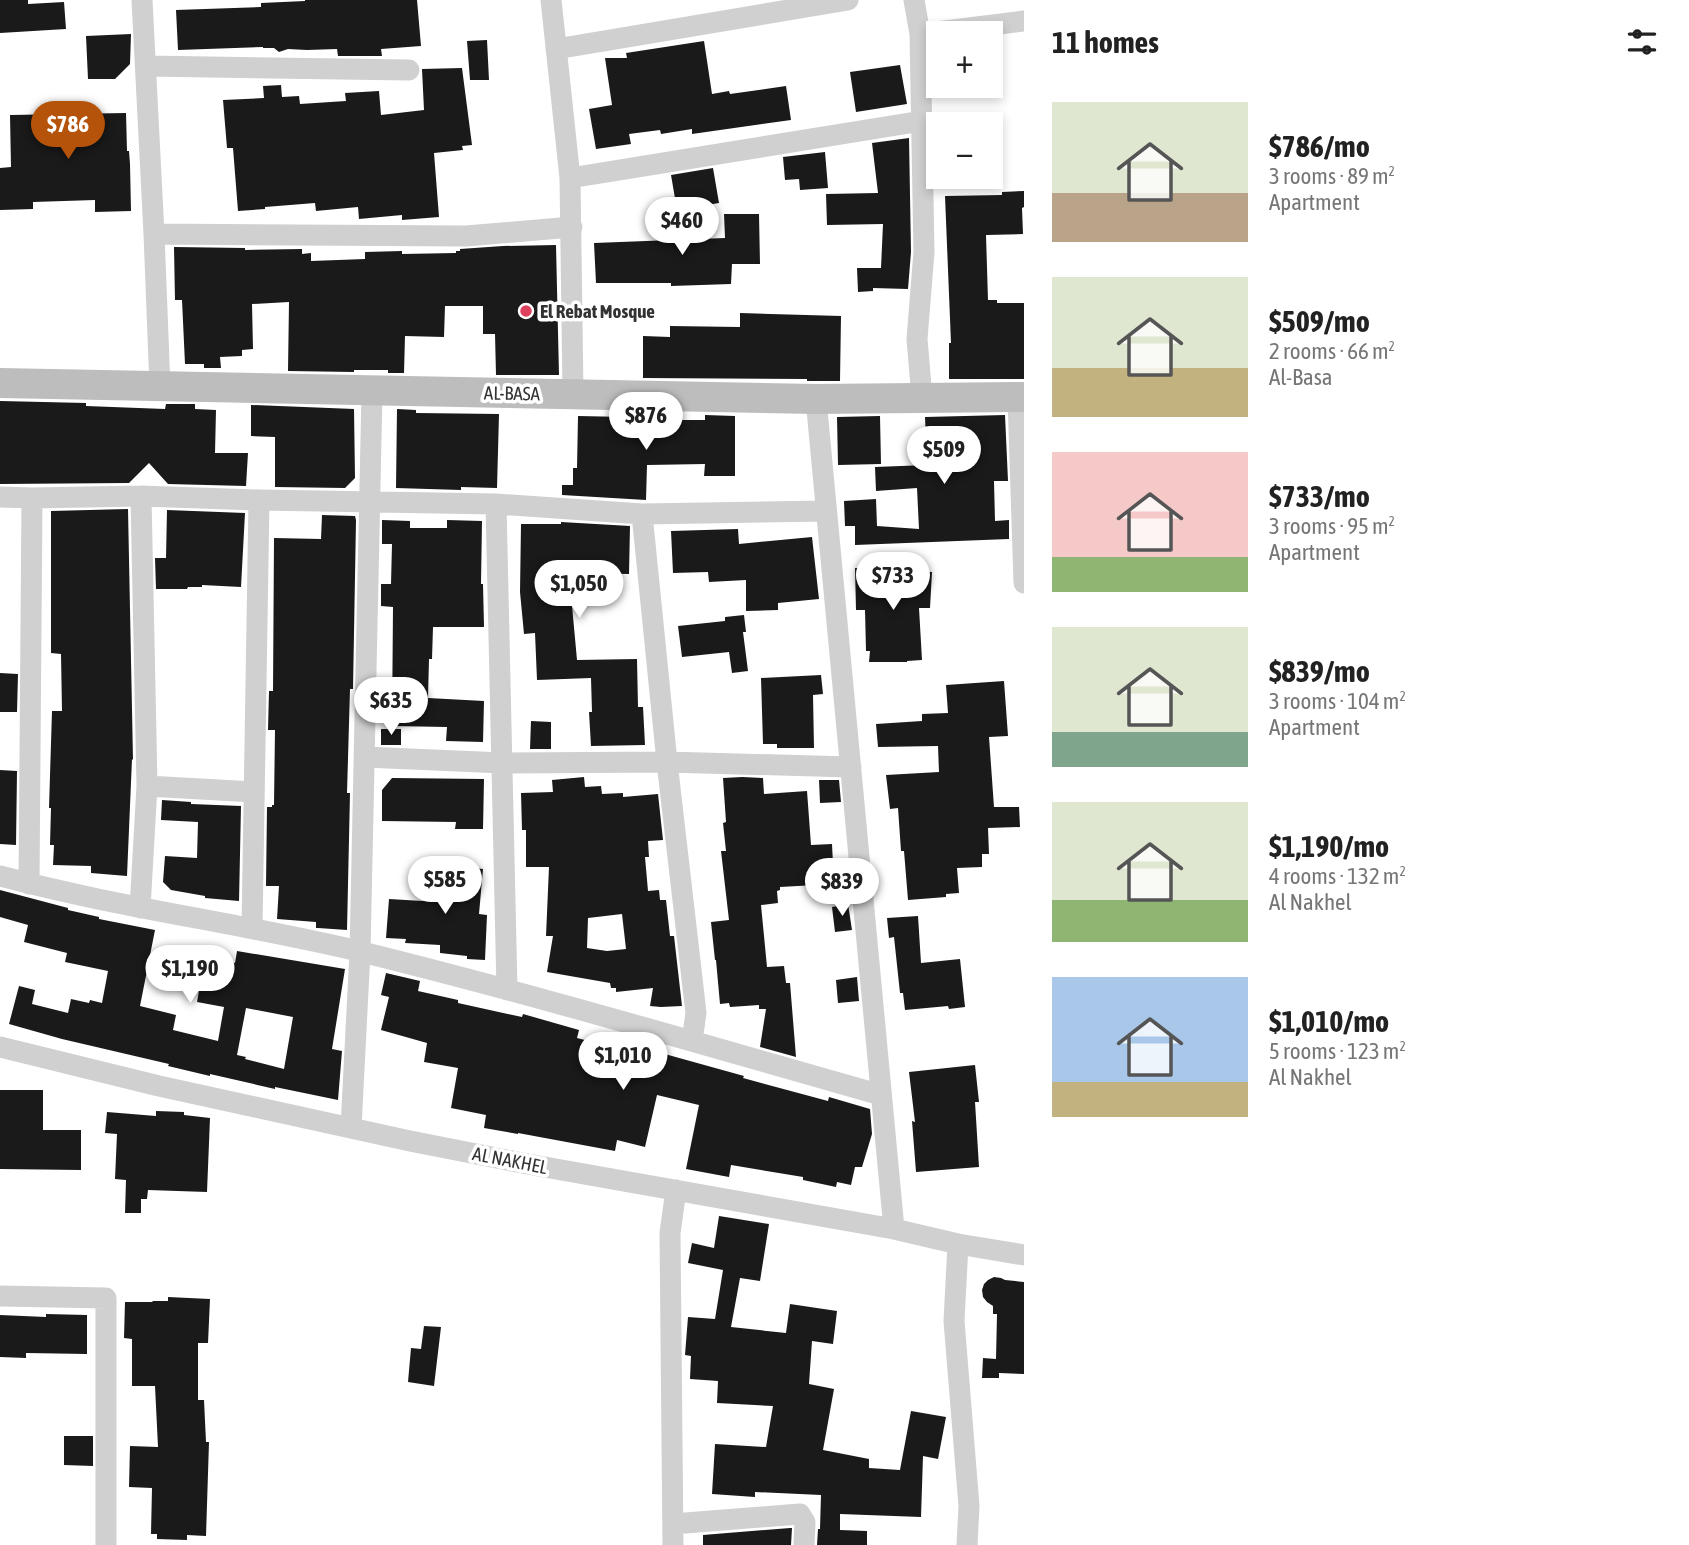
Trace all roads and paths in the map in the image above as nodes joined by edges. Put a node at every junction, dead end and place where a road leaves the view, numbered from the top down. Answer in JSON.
{"nodes":[{"id":1,"x":142,"y":0,"type":"edge"},
{"id":2,"x":551,"y":0,"type":"edge"},
{"id":3,"x":848,"y":0,"type":"edge"},
{"id":4,"x":914,"y":0,"type":"edge"},
{"id":5,"x":1024,"y":22,"type":"edge"},
{"id":6,"x":920,"y":33,"type":"junction"},
{"id":7,"x":556,"y":49,"type":"junction"},
{"id":8,"x":146,"y":66,"type":"junction"},
{"id":9,"x":409,"y":71,"type":"dead end"},
{"id":10,"x":922,"y":121,"type":"junction"},
{"id":11,"x":570,"y":178,"type":"junction"},
{"id":12,"x":572,"y":227,"type":"junction"},
{"id":13,"x":154,"y":234,"type":"junction"},
{"id":14,"x":0,"y":383,"type":"edge"},
{"id":15,"x":160,"y":387,"type":"junction"},
{"id":16,"x":372,"y":392,"type":"junction"},
{"id":17,"x":573,"y":393,"type":"junction"},
{"id":18,"x":1021,"y":397,"type":"edge"},
{"id":19,"x":922,"y":398,"type":"junction"},
{"id":20,"x":816,"y":399,"type":"junction"},
{"id":21,"x":141,"y":496,"type":"junction"},
{"id":22,"x":0,"y":497,"type":"edge"},
{"id":23,"x":32,"y":498,"type":"junction"},
{"id":24,"x":259,"y":500,"type":"junction"},
{"id":25,"x":370,"y":502,"type":"junction"},
{"id":26,"x":496,"y":504,"type":"junction"},
{"id":27,"x":826,"y":511,"type":"junction"},
{"id":28,"x":642,"y":514,"type":"junction"},
{"id":29,"x":1024,"y":583,"type":"edge"},
{"id":30,"x":365,"y":757,"type":"junction"},
{"id":31,"x":667,"y":762,"type":"junction"},
{"id":32,"x":503,"y":763,"type":"junction"},
{"id":33,"x":851,"y":767,"type":"junction"},
{"id":34,"x":147,"y":786,"type":"junction"},
{"id":35,"x":254,"y":792,"type":"junction"},
{"id":36,"x":0,"y":876,"type":"edge"},
{"id":37,"x":29,"y":884,"type":"junction"},
{"id":38,"x":140,"y":908,"type":"junction"},
{"id":39,"x":252,"y":928,"type":"junction"},
{"id":40,"x":360,"y":952,"type":"junction"},
{"id":41,"x":507,"y":990,"type":"junction"},
{"id":42,"x":692,"y":1041,"type":"junction"},
{"id":43,"x":0,"y":1047,"type":"edge"},
{"id":44,"x":881,"y":1095,"type":"junction"},
{"id":45,"x":351,"y":1128,"type":"junction"},
{"id":46,"x":676,"y":1190,"type":"junction"},
{"id":47,"x":894,"y":1229,"type":"junction"},
{"id":48,"x":958,"y":1244,"type":"junction"},
{"id":49,"x":1024,"y":1255,"type":"edge"},
{"id":50,"x":0,"y":1296,"type":"edge"},
{"id":51,"x":673,"y":1534,"type":"edge"},
{"id":52,"x":106,"y":1545,"type":"edge"},
{"id":53,"x":804,"y":1545,"type":"edge"},
{"id":54,"x":967,"y":1545,"type":"edge"}],
"edges":[{"from":1,"to":8,"type":"street"},
{"from":2,"to":7,"type":"street"},
{"from":3,"to":7,"type":"street"},
{"from":4,"to":6,"type":"street"},
{"from":5,"to":6,"type":"street"},
{"from":6,"to":10,"type":"street"},
{"from":7,"to":11,"type":"street"},
{"from":8,"to":9,"type":"street"},
{"from":8,"to":13,"type":"street"},
{"from":10,"to":11,"type":"street"},
{"from":10,"to":19,"type":"street"},
{"from":11,"to":12,"type":"street"},
{"from":12,"to":13,"type":"street"},
{"from":12,"to":17,"type":"street"},
{"from":13,"to":15,"type":"street"},
{"from":14,"to":15,"type":"street","name":"AL-BASA"},
{"from":15,"to":16,"type":"street","name":"AL-BASA"},
{"from":16,"to":17,"type":"street","name":"AL-BASA"},
{"from":16,"to":25,"type":"street"},
{"from":17,"to":20,"type":"street","name":"AL-BASA"},
{"from":18,"to":19,"type":"street","name":"AL-BASA"},
{"from":18,"to":29,"type":"street"},
{"from":19,"to":20,"type":"street","name":"AL-BASA"},
{"from":20,"to":27,"type":"street"},
{"from":21,"to":23,"type":"street"},
{"from":21,"to":24,"type":"street"},
{"from":21,"to":34,"type":"street"},
{"from":22,"to":23,"type":"street"},
{"from":23,"to":37,"type":"street"},
{"from":24,"to":25,"type":"street"},
{"from":24,"to":35,"type":"street"},
{"from":25,"to":26,"type":"street"},
{"from":25,"to":30,"type":"street"},
{"from":26,"to":28,"type":"street"},
{"from":26,"to":32,"type":"street"},
{"from":27,"to":28,"type":"street"},
{"from":27,"to":33,"type":"street"},
{"from":28,"to":31,"type":"street"},
{"from":30,"to":32,"type":"street"},
{"from":30,"to":40,"type":"street"},
{"from":31,"to":32,"type":"street"},
{"from":31,"to":33,"type":"street"},
{"from":31,"to":42,"type":"street"},
{"from":32,"to":41,"type":"street"},
{"from":33,"to":44,"type":"street"},
{"from":34,"to":35,"type":"street"},
{"from":34,"to":38,"type":"street"},
{"from":35,"to":39,"type":"street"},
{"from":36,"to":37,"type":"street"},
{"from":37,"to":38,"type":"street"},
{"from":38,"to":39,"type":"street"},
{"from":39,"to":40,"type":"street"},
{"from":40,"to":41,"type":"street"},
{"from":40,"to":45,"type":"street"},
{"from":41,"to":42,"type":"street"},
{"from":42,"to":44,"type":"street"},
{"from":43,"to":45,"type":"street","name":"AL NAKHEL"},
{"from":44,"to":47,"type":"street"},
{"from":45,"to":46,"type":"street","name":"AL NAKHEL"},
{"from":46,"to":47,"type":"street","name":"AL NAKHEL"},
{"from":46,"to":51,"type":"street"},
{"from":47,"to":48,"type":"street","name":"AL NAKHEL"},
{"from":48,"to":49,"type":"street","name":"AL NAKHEL"},
{"from":48,"to":54,"type":"street"},
{"from":50,"to":52,"type":"street"},
{"from":51,"to":53,"type":"street"}]}
